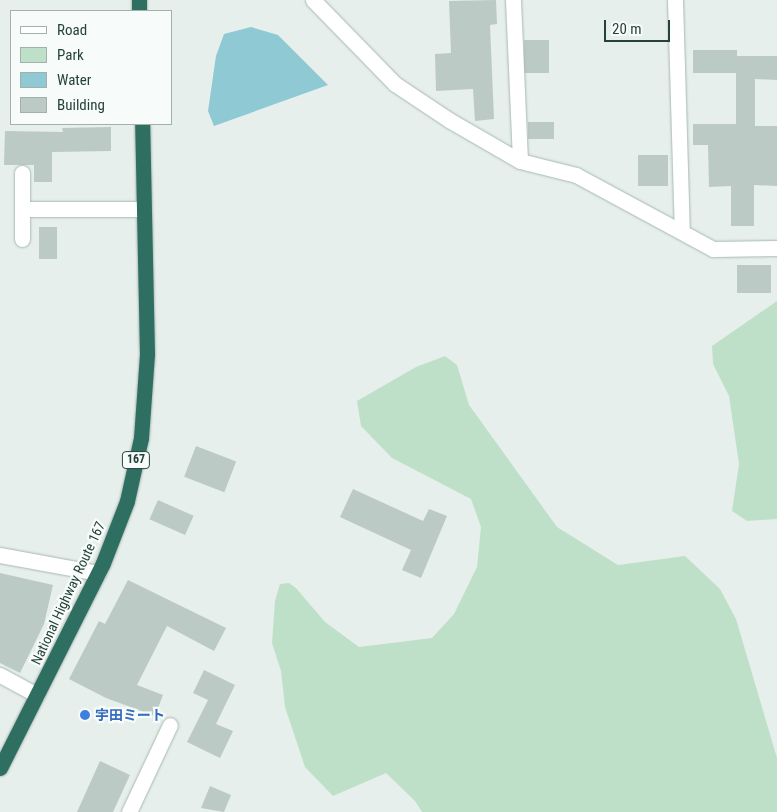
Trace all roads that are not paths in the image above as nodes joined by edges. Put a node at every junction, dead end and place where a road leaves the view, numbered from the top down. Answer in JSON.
{"nodes":[{"id":1,"x":313,"y":0,"type":"edge"},
{"id":2,"x":513,"y":0,"type":"edge"},
{"id":3,"x":675,"y":0,"type":"edge"},
{"id":4,"x":142,"y":125,"type":"edge"},
{"id":5,"x":520,"y":160,"type":"junction"},
{"id":6,"x":22,"y":173,"type":"dead end"},
{"id":7,"x":22,"y":209,"type":"junction"},
{"id":8,"x":144,"y":210,"type":"junction"},
{"id":9,"x":682,"y":230,"type":"junction"},
{"id":10,"x":22,"y":239,"type":"dead end"},
{"id":11,"x":777,"y":248,"type":"edge"},
{"id":12,"x":0,"y":555,"type":"edge"},
{"id":13,"x":98,"y":573,"type":"junction"},
{"id":14,"x":0,"y":674,"type":"edge"},
{"id":15,"x":37,"y":695,"type":"junction"},
{"id":16,"x":170,"y":726,"type":"dead end"},
{"id":17,"x":0,"y":768,"type":"edge"},
{"id":18,"x":129,"y":812,"type":"edge"}],
"edges":[{"from":1,"to":5,"type":"street"},
{"from":2,"to":5,"type":"street"},
{"from":3,"to":9,"type":"street"},
{"from":4,"to":8,"type":"highway","name":"National Highway Route 167","number":"167"},
{"from":5,"to":9,"type":"street"},
{"from":6,"to":7,"type":"street"},
{"from":7,"to":8,"type":"street"},
{"from":7,"to":10,"type":"street"},
{"from":8,"to":13,"type":"highway","name":"National Highway Route 167","number":"167"},
{"from":9,"to":11,"type":"street"},
{"from":12,"to":13,"type":"street"},
{"from":13,"to":15,"type":"highway","name":"National Highway Route 167","number":"167"},
{"from":14,"to":15,"type":"street"},
{"from":15,"to":17,"type":"highway","name":"National Highway Route 167","number":"167"},
{"from":16,"to":18,"type":"street"}]}
